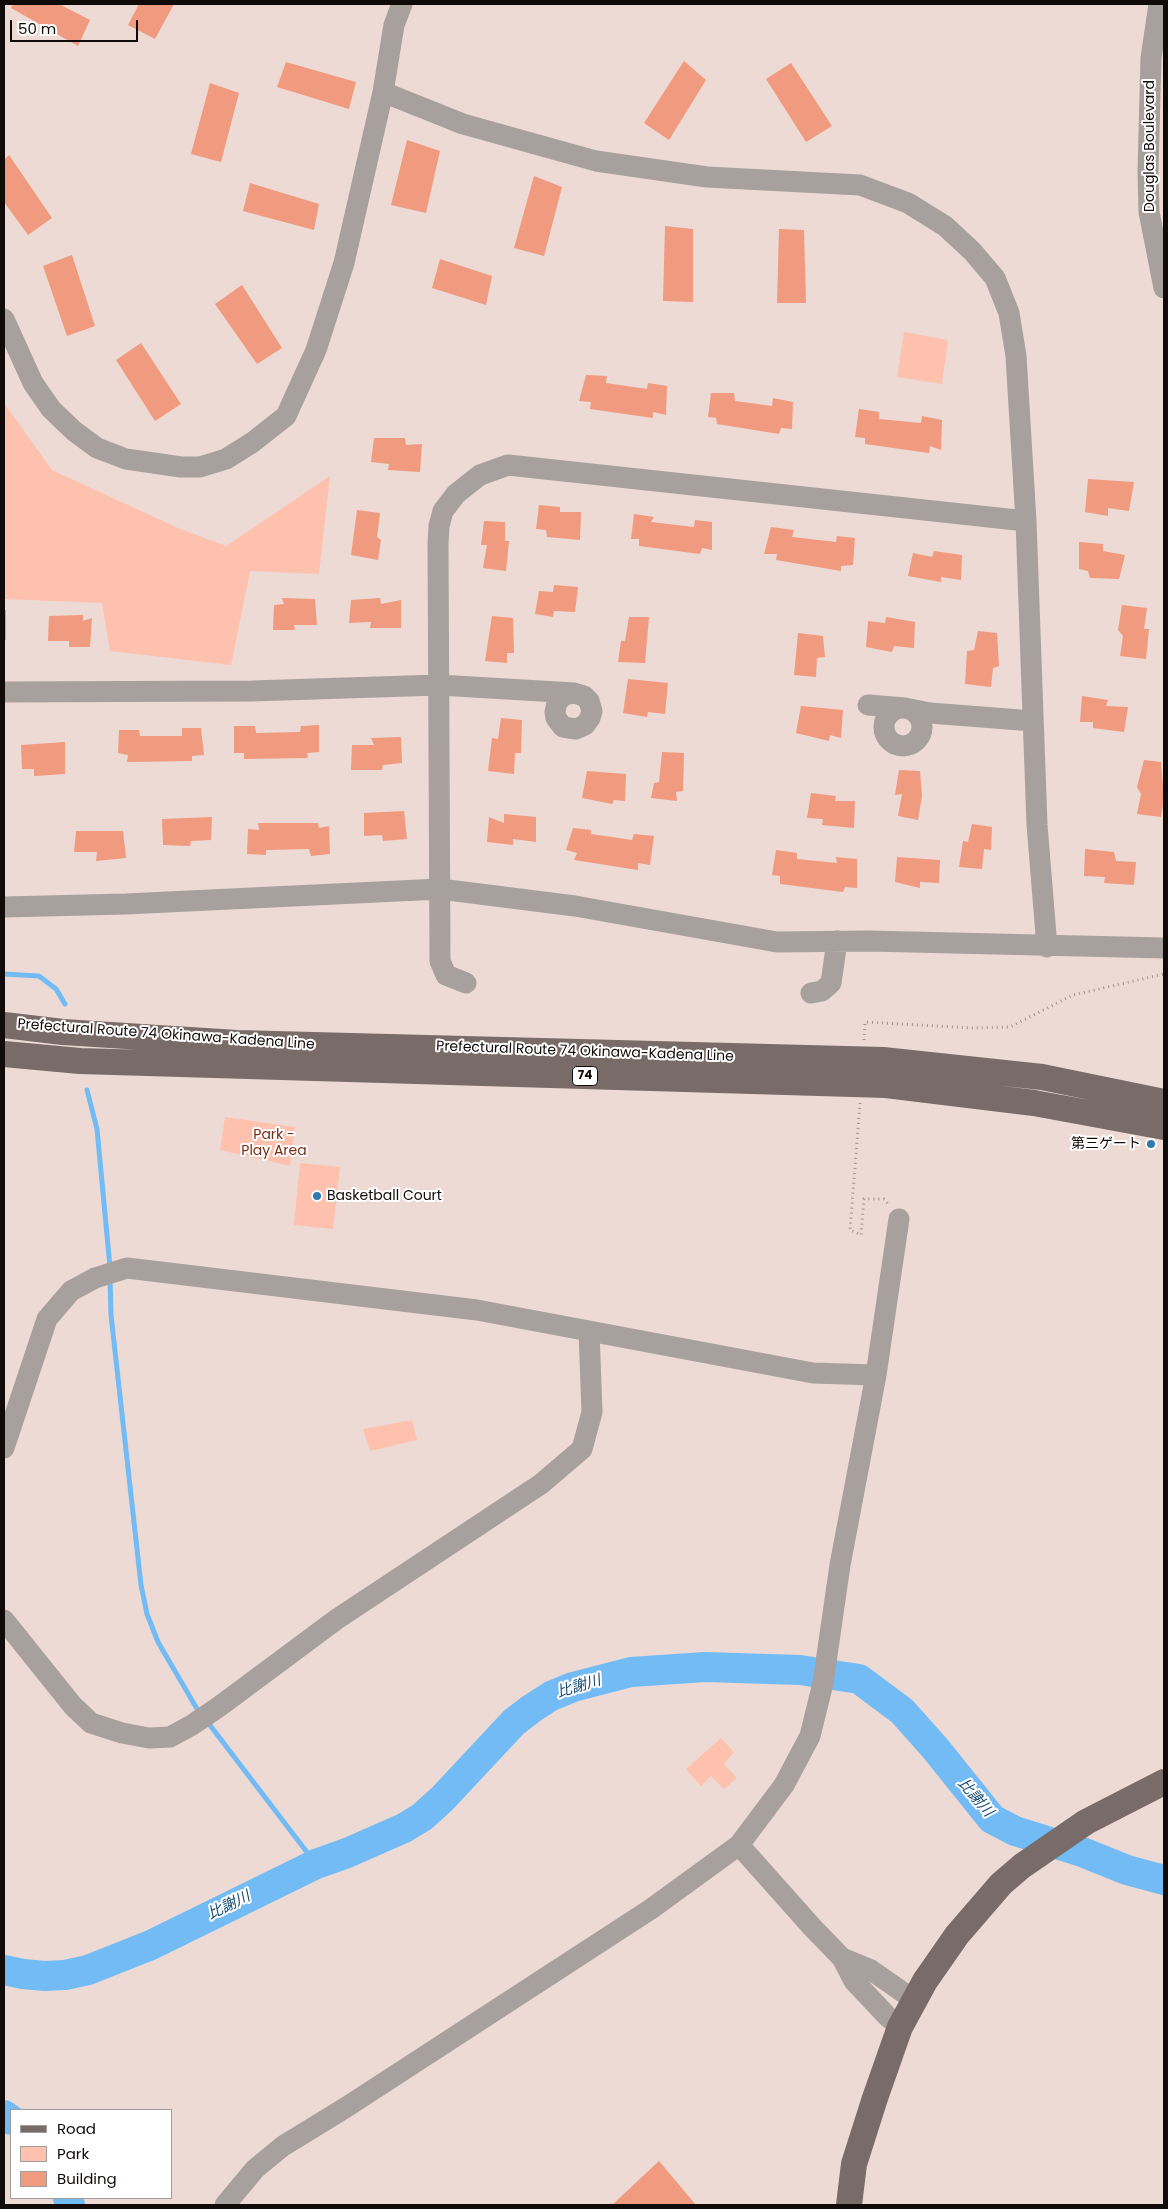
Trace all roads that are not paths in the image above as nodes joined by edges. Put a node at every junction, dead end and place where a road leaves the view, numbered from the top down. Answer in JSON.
{"nodes":[{"id":1,"x":402,"y":4,"type":"edge"},
{"id":2,"x":1159,"y":4,"type":"edge"},
{"id":3,"x":384,"y":92,"type":"junction"},
{"id":4,"x":1164,"y":288,"type":"edge"},
{"id":5,"x":4,"y":320,"type":"edge"},
{"id":6,"x":1026,"y":521,"type":"junction"},
{"id":7,"x":439,"y":685,"type":"junction"},
{"id":8,"x":4,"y":692,"type":"edge"},
{"id":9,"x":574,"y":693,"type":"dead end"},
{"id":10,"x":868,"y":705,"type":"dead end"},
{"id":11,"x":1033,"y":721,"type":"junction"},
{"id":12,"x":440,"y":889,"type":"junction"},
{"id":13,"x":4,"y":907,"type":"edge"},
{"id":14,"x":837,"y":941,"type":"junction"},
{"id":15,"x":1046,"y":947,"type":"junction"},
{"id":16,"x":1164,"y":948,"type":"edge"},
{"id":17,"x":466,"y":983,"type":"dead end"},
{"id":18,"x":811,"y":993,"type":"dead end"},
{"id":19,"x":4,"y":1024,"type":"edge"},
{"id":20,"x":4,"y":1054,"type":"edge"},
{"id":21,"x":1164,"y":1102,"type":"edge"},
{"id":22,"x":1164,"y":1127,"type":"edge"},
{"id":23,"x":899,"y":1219,"type":"road end"},
{"id":24,"x":590,"y":1331,"type":"junction"},
{"id":25,"x":876,"y":1375,"type":"junction"},
{"id":26,"x":4,"y":1448,"type":"edge"},
{"id":27,"x":4,"y":1620,"type":"edge"},
{"id":28,"x":1164,"y":1782,"type":"edge"},
{"id":29,"x":739,"y":1845,"type":"junction"},
{"id":30,"x":842,"y":1958,"type":"junction"},
{"id":31,"x":914,"y":2000,"type":"junction"},
{"id":32,"x":900,"y":2027,"type":"junction"},
{"id":33,"x":225,"y":2205,"type":"edge"},
{"id":34,"x":848,"y":2205,"type":"edge"}],
"edges":[{"from":1,"to":3,"type":"street"},
{"from":2,"to":4,"type":"street","name":"Douglas Boulevard"},
{"from":3,"to":5,"type":"street"},
{"from":3,"to":6,"type":"street"},
{"from":6,"to":7,"type":"street"},
{"from":6,"to":11,"type":"street"},
{"from":7,"to":8,"type":"street"},
{"from":7,"to":9,"type":"street"},
{"from":7,"to":12,"type":"street"},
{"from":10,"to":11,"type":"street"},
{"from":11,"to":15,"type":"street"},
{"from":12,"to":13,"type":"street"},
{"from":12,"to":14,"type":"street"},
{"from":12,"to":17,"type":"street"},
{"from":14,"to":15,"type":"street"},
{"from":14,"to":18,"type":"street"},
{"from":15,"to":16,"type":"street"},
{"from":19,"to":21,"type":"main road","name":"Prefectural Route 74 Okinawa-Kadena Line","number":"74"},
{"from":20,"to":22,"type":"main road","name":"Prefectural Route 74 Okinawa-Kadena Line","number":"74"},
{"from":23,"to":25,"type":"street"},
{"from":24,"to":25,"type":"street"},
{"from":24,"to":26,"type":"street"},
{"from":24,"to":27,"type":"street"},
{"from":25,"to":29,"type":"street"},
{"from":28,"to":31,"type":"main road"},
{"from":29,"to":30,"type":"street"},
{"from":29,"to":33,"type":"street"},
{"from":30,"to":31,"type":"street"},
{"from":30,"to":32,"type":"street"},
{"from":31,"to":32,"type":"main road"},
{"from":32,"to":34,"type":"main road"}]}
